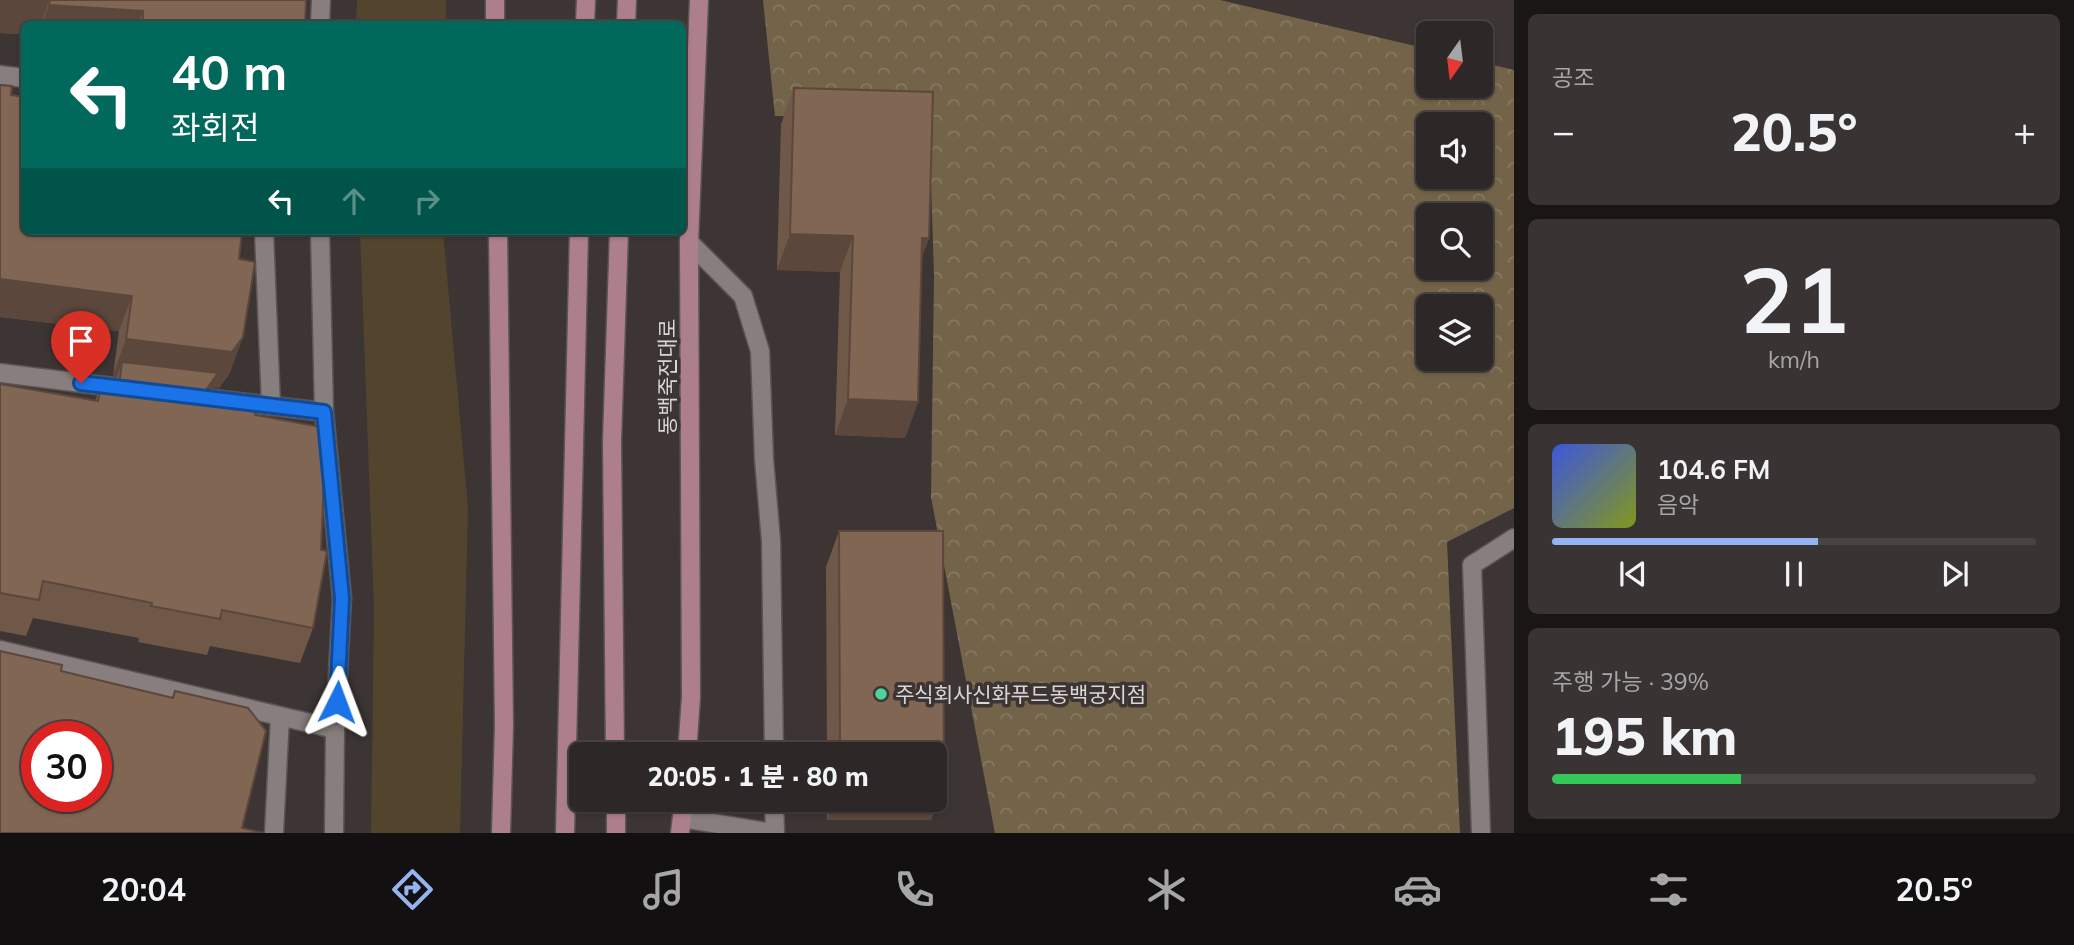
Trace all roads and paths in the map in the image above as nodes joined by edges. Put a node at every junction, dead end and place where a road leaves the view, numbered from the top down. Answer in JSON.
{"nodes":[{"id":1,"x":321,"y":0,"type":"edge"},
{"id":2,"x":495,"y":0,"type":"edge"},
{"id":3,"x":586,"y":0,"type":"edge"},
{"id":4,"x":627,"y":0,"type":"edge"},
{"id":5,"x":699,"y":0,"type":"edge"},
{"id":6,"x":320,"y":21,"type":"edge"},
{"id":7,"x":495,"y":21,"type":"edge"},
{"id":8,"x":585,"y":21,"type":"edge"},
{"id":9,"x":626,"y":21,"type":"edge"},
{"id":10,"x":0,"y":75,"type":"edge"},
{"id":11,"x":21,"y":78,"type":"edge"},
{"id":12,"x":264,"y":235,"type":"edge"},
{"id":13,"x":320,"y":235,"type":"edge"},
{"id":14,"x":498,"y":235,"type":"edge"},
{"id":15,"x":579,"y":235,"type":"edge"},
{"id":16,"x":619,"y":235,"type":"edge"},
{"id":17,"x":689,"y":242,"type":"junction"},
{"id":18,"x":0,"y":373,"type":"edge"},
{"id":19,"x":135,"y":390,"type":"edge"},
{"id":20,"x":176,"y":394,"type":"edge"},
{"id":21,"x":271,"y":406,"type":"junction"},
{"id":22,"x":324,"y":412,"type":"junction"},
{"id":23,"x":1514,"y":538,"type":"edge"},
{"id":24,"x":0,"y":650,"type":"edge"},
{"id":25,"x":280,"y":716,"type":"junction"},
{"id":26,"x":335,"y":729,"type":"junction"},
{"id":27,"x":615,"y":742,"type":"edge"},
{"id":28,"x":688,"y":742,"type":"edge"},
{"id":29,"x":774,"y":742,"type":"edge"},
{"id":30,"x":616,"y":812,"type":"edge"},
{"id":31,"x":774,"y":812,"type":"edge"},
{"id":32,"x":682,"y":817,"type":"edge"},
{"id":33,"x":274,"y":833,"type":"edge"},
{"id":34,"x":334,"y":833,"type":"edge"},
{"id":35,"x":500,"y":833,"type":"edge"},
{"id":36,"x":565,"y":833,"type":"edge"},
{"id":37,"x":616,"y":833,"type":"edge"},
{"id":38,"x":773,"y":833,"type":"edge"},
{"id":39,"x":1481,"y":833,"type":"edge"}],
"edges":[{"from":1,"to":6,"type":"street"},
{"from":2,"to":7,"type":"main road"},
{"from":3,"to":8,"type":"main road"},
{"from":4,"to":9,"type":"main road"},
{"from":5,"to":17,"type":"main road","name":"동백죽전대로"},
{"from":10,"to":11,"type":"street"},
{"from":12,"to":21,"type":"street"},
{"from":13,"to":22,"type":"street"},
{"from":14,"to":35,"type":"main road"},
{"from":15,"to":36,"type":"main road"},
{"from":16,"to":27,"type":"main road"},
{"from":17,"to":28,"type":"main road","name":"동백죽전대로"},
{"from":17,"to":29,"type":"street"},
{"from":18,"to":19,"type":"street"},
{"from":20,"to":21,"type":"street"},
{"from":21,"to":22,"type":"street"},
{"from":22,"to":26,"type":"street"},
{"from":23,"to":39,"type":"street"},
{"from":24,"to":25,"type":"street"},
{"from":25,"to":26,"type":"street"},
{"from":25,"to":33,"type":"street"},
{"from":26,"to":34,"type":"street"},
{"from":30,"to":37,"type":"main road"},
{"from":31,"to":38,"type":"street"},
{"from":32,"to":38,"type":"street"}]}
